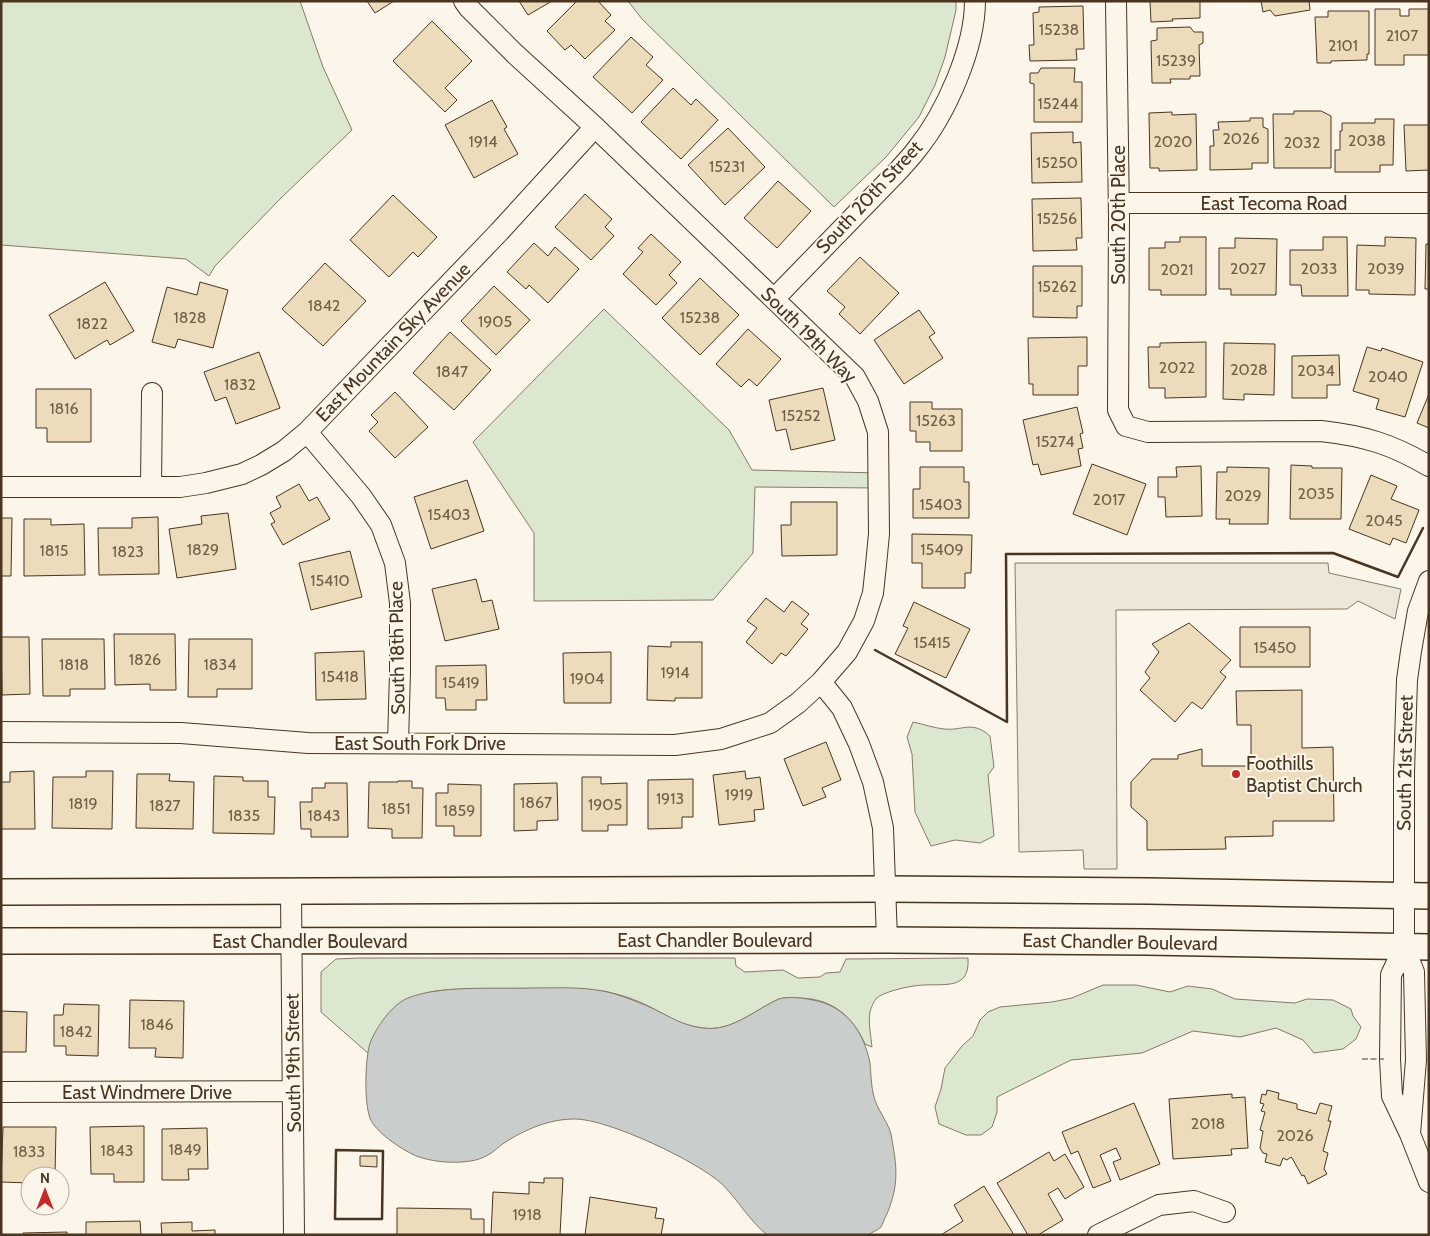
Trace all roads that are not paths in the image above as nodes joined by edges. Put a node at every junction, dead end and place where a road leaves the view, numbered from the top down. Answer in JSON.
{"nodes":[{"id":1,"x":464,"y":1,"type":"edge"},
{"id":2,"x":975,"y":1,"type":"edge"},
{"id":3,"x":1116,"y":1,"type":"edge"},
{"id":4,"x":595,"y":127,"type":"junction"},
{"id":5,"x":1119,"y":203,"type":"junction"},
{"id":6,"x":1429,"y":203,"type":"edge"},
{"id":7,"x":774,"y":298,"type":"junction"},
{"id":8,"x":152,"y":393,"type":"dead end"},
{"id":9,"x":307,"y":432,"type":"junction"},
{"id":10,"x":1429,"y":466,"type":"edge"},
{"id":11,"x":1,"y":487,"type":"edge"},
{"id":12,"x":151,"y":487,"type":"junction"},
{"id":13,"x":1429,"y":581,"type":"edge"},
{"id":14,"x":821,"y":682,"type":"junction"},
{"id":15,"x":1,"y":732,"type":"edge"},
{"id":16,"x":398,"y":743,"type":"junction"},
{"id":17,"x":886,"y":889,"type":"junction"},
{"id":18,"x":291,"y":891,"type":"junction"},
{"id":19,"x":1,"y":892,"type":"edge"},
{"id":20,"x":1404,"y":896,"type":"junction"},
{"id":21,"x":1429,"y":896,"type":"edge"},
{"id":22,"x":887,"y":940,"type":"junction"},
{"id":23,"x":1,"y":941,"type":"edge"},
{"id":24,"x":291,"y":941,"type":"junction"},
{"id":25,"x":1404,"y":948,"type":"junction"},
{"id":26,"x":1429,"y":948,"type":"edge"},
{"id":27,"x":293,"y":1091,"type":"junction"},
{"id":28,"x":1,"y":1092,"type":"edge"},
{"id":29,"x":1429,"y":1182,"type":"edge"},
{"id":30,"x":1225,"y":1212,"type":"dead end"},
{"id":31,"x":294,"y":1235,"type":"edge"},
{"id":32,"x":1098,"y":1235,"type":"edge"}],
"edges":[{"from":1,"to":4,"type":"street","name":"South 19th Way"},
{"from":2,"to":7,"type":"street","name":"South 20th Street"},
{"from":3,"to":5,"type":"street","name":"South 20th Place"},
{"from":4,"to":7,"type":"street","name":"South 19th Way"},
{"from":4,"to":9,"type":"street","name":"East Mountain Sky Avenue"},
{"from":5,"to":6,"type":"street","name":"East Tecoma Road"},
{"from":5,"to":10,"type":"street","name":"South 20th Place"},
{"from":7,"to":14,"type":"street","name":"South 19th Way"},
{"from":8,"to":12,"type":"street"},
{"from":9,"to":12,"type":"street","name":"East Mountain Sky Avenue"},
{"from":9,"to":16,"type":"street","name":"South 18th Place"},
{"from":11,"to":12,"type":"street","name":"East Mountain Sky Avenue"},
{"from":13,"to":20,"type":"street","name":"South 21st Street"},
{"from":14,"to":16,"type":"street","name":"East South Fork Drive"},
{"from":14,"to":17,"type":"street"},
{"from":15,"to":16,"type":"street","name":"East South Fork Drive"},
{"from":17,"to":18,"type":"main road"},
{"from":17,"to":20,"type":"main road"},
{"from":17,"to":22,"type":"street"},
{"from":18,"to":19,"type":"main road"},
{"from":18,"to":24,"type":"street","name":"South 19th Street"},
{"from":20,"to":21,"type":"main road"},
{"from":20,"to":25,"type":"street","name":"South 21st Street"},
{"from":22,"to":24,"type":"main road","name":"East Chandler Boulevard"},
{"from":22,"to":25,"type":"main road","name":"East Chandler Boulevard"},
{"from":23,"to":24,"type":"main road","name":"East Chandler Boulevard"},
{"from":24,"to":27,"type":"street","name":"South 19th Street"},
{"from":25,"to":26,"type":"main road","name":"East Chandler Boulevard"},
{"from":25,"to":29,"type":"street","name":"South 21st Street"},
{"from":27,"to":28,"type":"street","name":"East Windmere Drive"},
{"from":27,"to":31,"type":"street","name":"South 19th Street"},
{"from":30,"to":32,"type":"street"}]}
